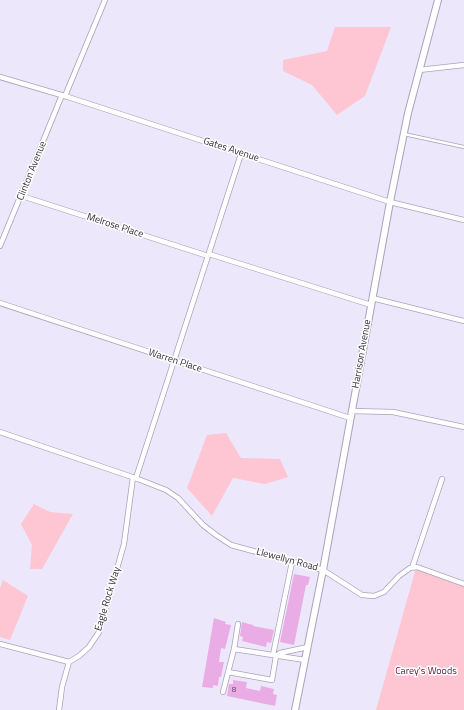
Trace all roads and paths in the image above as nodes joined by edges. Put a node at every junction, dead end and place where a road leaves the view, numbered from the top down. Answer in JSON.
{"nodes":[{"id":1,"x":105,"y":0,"type":"edge"},
{"id":2,"x":438,"y":0,"type":"edge"},
{"id":3,"x":464,"y":65,"type":"edge"},
{"id":4,"x":419,"y":70,"type":"junction"},
{"id":5,"x":0,"y":77,"type":"edge"},
{"id":6,"x":64,"y":96,"type":"junction"},
{"id":7,"x":404,"y":134,"type":"junction"},
{"id":8,"x":464,"y":146,"type":"edge"},
{"id":9,"x":241,"y":154,"type":"junction"},
{"id":10,"x":22,"y":196,"type":"junction"},
{"id":11,"x":390,"y":202,"type":"junction"},
{"id":12,"x":464,"y":220,"type":"edge"},
{"id":13,"x":0,"y":246,"type":"edge"},
{"id":14,"x":208,"y":255,"type":"junction"},
{"id":15,"x":372,"y":298,"type":"junction"},
{"id":16,"x":0,"y":303,"type":"edge"},
{"id":17,"x":371,"y":305,"type":"junction"},
{"id":18,"x":464,"y":321,"type":"edge"},
{"id":19,"x":174,"y":360,"type":"junction"},
{"id":20,"x":351,"y":415,"type":"junction"},
{"id":21,"x":464,"y":427,"type":"edge"},
{"id":22,"x":0,"y":432,"type":"edge"},
{"id":23,"x":134,"y":477,"type":"junction"},
{"id":24,"x":442,"y":479,"type":"dead end"},
{"id":25,"x":292,"y":562,"type":"junction"},
{"id":26,"x":412,"y":568,"type":"junction"},
{"id":27,"x":322,"y":570,"type":"junction"},
{"id":28,"x":464,"y":584,"type":"edge"},
{"id":29,"x":238,"y":624,"type":"dead end"},
{"id":30,"x":0,"y":644,"type":"edge"},
{"id":31,"x":308,"y":647,"type":"junction"},
{"id":32,"x":234,"y":649,"type":"junction"},
{"id":33,"x":274,"y":655,"type":"junction"},
{"id":34,"x":305,"y":660,"type":"junction"},
{"id":35,"x":68,"y":662,"type":"junction"},
{"id":36,"x":228,"y":672,"type":"junction"},
{"id":37,"x":223,"y":692,"type":"dead end"},
{"id":38,"x":59,"y":710,"type":"edge"},
{"id":39,"x":295,"y":710,"type":"edge"}],
"edges":[{"from":1,"to":6,"type":"street","name":"Clinton Avenue"},
{"from":2,"to":4,"type":"street","name":"Harrison Avenue"},
{"from":3,"to":4,"type":"street"},
{"from":4,"to":7,"type":"street","name":"Harrison Avenue"},
{"from":5,"to":6,"type":"street","name":"Gates Avenue"},
{"from":6,"to":9,"type":"street","name":"Gates Avenue"},
{"from":6,"to":10,"type":"street","name":"Clinton Avenue"},
{"from":7,"to":8,"type":"lane"},
{"from":7,"to":11,"type":"street","name":"Harrison Avenue"},
{"from":9,"to":11,"type":"street","name":"Gates Avenue"},
{"from":9,"to":14,"type":"street","name":"Eagle Rock Way"},
{"from":10,"to":13,"type":"street","name":"Clinton Avenue"},
{"from":10,"to":14,"type":"street","name":"Melrose Place"},
{"from":11,"to":12,"type":"street","name":"Gates Avenue"},
{"from":11,"to":15,"type":"street","name":"Harrison Avenue"},
{"from":14,"to":17,"type":"street","name":"Melrose Place"},
{"from":14,"to":19,"type":"street","name":"Eagle Rock Way"},
{"from":15,"to":17,"type":"street","name":"Harrison Avenue"},
{"from":15,"to":18,"type":"street"},
{"from":16,"to":19,"type":"street","name":"Warren Place"},
{"from":17,"to":20,"type":"street","name":"Harrison Avenue"},
{"from":19,"to":20,"type":"street","name":"Warren Place"},
{"from":19,"to":23,"type":"street","name":"Eagle Rock Way"},
{"from":20,"to":21,"type":"street","name":"Warren Place"},
{"from":20,"to":27,"type":"street","name":"Harrison Avenue"},
{"from":22,"to":23,"type":"street","name":"Llewellyn Road"},
{"from":23,"to":25,"type":"street","name":"Llewellyn Road"},
{"from":23,"to":35,"type":"street","name":"Eagle Rock Way"},
{"from":24,"to":26,"type":"street"},
{"from":25,"to":27,"type":"street","name":"Llewellyn Road"},
{"from":25,"to":33,"type":"street"},
{"from":26,"to":27,"type":"street","name":"Llewellyn Road"},
{"from":26,"to":28,"type":"street"},
{"from":27,"to":31,"type":"street","name":"Harrison Avenue"},
{"from":29,"to":32,"type":"street"},
{"from":30,"to":35,"type":"street"},
{"from":31,"to":33,"type":"street"},
{"from":31,"to":34,"type":"street","name":"Harrison Avenue"},
{"from":32,"to":33,"type":"street"},
{"from":32,"to":36,"type":"street"},
{"from":33,"to":34,"type":"street"},
{"from":33,"to":36,"type":"street"},
{"from":34,"to":39,"type":"street","name":"Harrison Avenue"},
{"from":35,"to":38,"type":"street"},
{"from":36,"to":37,"type":"street"}]}
